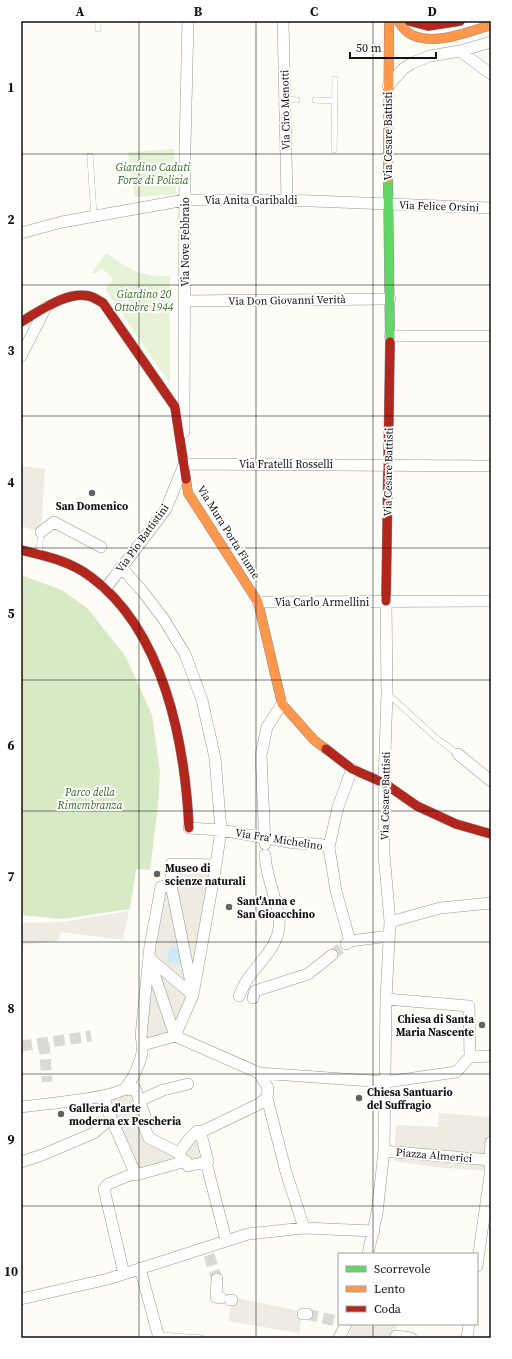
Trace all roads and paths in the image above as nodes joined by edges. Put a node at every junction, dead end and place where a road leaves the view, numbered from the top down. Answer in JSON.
{"nodes":[{"id":1,"x":98,"y":21,"type":"edge"},
{"id":2,"x":188,"y":21,"type":"edge"},
{"id":3,"x":283,"y":21,"type":"edge"},
{"id":4,"x":389,"y":21,"type":"edge"},
{"id":5,"x":398,"y":21,"type":"edge"},
{"id":6,"x":409,"y":21,"type":"edge"},
{"id":7,"x":460,"y":21,"type":"edge"},
{"id":8,"x":491,"y":25,"type":"edge"},
{"id":9,"x":98,"y":29,"type":"dead end"},
{"id":10,"x":491,"y":42,"type":"edge"},
{"id":11,"x":460,"y":51,"type":"junction"},
{"id":12,"x":491,"y":74,"type":"edge"},
{"id":13,"x":335,"y":79,"type":"dead end"},
{"id":14,"x":388,"y":86,"type":"junction"},
{"id":15,"x":285,"y":99,"type":"junction"},
{"id":16,"x":297,"y":100,"type":"dead end"},
{"id":17,"x":315,"y":100,"type":"dead end"},
{"id":18,"x":335,"y":101,"type":"junction"},
{"id":19,"x":334,"y":150,"type":"dead end"},
{"id":20,"x":90,"y":156,"type":"dead end"},
{"id":21,"x":185,"y":200,"type":"junction"},
{"id":22,"x":287,"y":200,"type":"junction"},
{"id":23,"x":388,"y":204,"type":"junction"},
{"id":24,"x":491,"y":208,"type":"edge"},
{"id":25,"x":94,"y":216,"type":"junction"},
{"id":26,"x":21,"y":233,"type":"edge"},
{"id":27,"x":390,"y":299,"type":"junction"},
{"id":28,"x":184,"y":301,"type":"junction"},
{"id":29,"x":46,"y":308,"type":"junction"},
{"id":30,"x":21,"y":322,"type":"edge"},
{"id":31,"x":390,"y":336,"type":"junction"},
{"id":32,"x":491,"y":336,"type":"edge"},
{"id":33,"x":21,"y":356,"type":"edge"},
{"id":34,"x":184,"y":464,"type":"junction"},
{"id":35,"x":388,"y":465,"type":"junction"},
{"id":36,"x":491,"y":466,"type":"edge"},
{"id":37,"x":41,"y":532,"type":"joint"},
{"id":38,"x":101,"y":548,"type":"dead end"},
{"id":39,"x":21,"y":550,"type":"edge"},
{"id":40,"x":39,"y":551,"type":"junction"},
{"id":41,"x":121,"y":567,"type":"junction"},
{"id":42,"x":106,"y":588,"type":"junction"},
{"id":43,"x":386,"y":601,"type":"junction"},
{"id":44,"x":491,"y":601,"type":"edge"},
{"id":45,"x":258,"y":602,"type":"junction"},
{"id":46,"x":387,"y":693,"type":"junction"},
{"id":47,"x":282,"y":704,"type":"junction"},
{"id":48,"x":458,"y":754,"type":"joint"},
{"id":49,"x":352,"y":769,"type":"junction"},
{"id":50,"x":491,"y":781,"type":"edge"},
{"id":51,"x":384,"y":784,"type":"junction"},
{"id":52,"x":189,"y":828,"type":"joint"},
{"id":53,"x":220,"y":830,"type":"junction"},
{"id":54,"x":491,"y":834,"type":"edge"},
{"id":55,"x":265,"y":845,"type":"junction"},
{"id":56,"x":329,"y":847,"type":"junction"},
{"id":57,"x":216,"y":865,"type":"junction"},
{"id":58,"x":171,"y":885,"type":"junction"},
{"id":59,"x":491,"y":903,"type":"edge"},
{"id":60,"x":390,"y":922,"type":"junction"},
{"id":61,"x":389,"y":936,"type":"junction"},
{"id":62,"x":332,"y":955,"type":"tunnel mouth"},
{"id":63,"x":149,"y":958,"type":"junction"},
{"id":64,"x":193,"y":994,"type":"junction"},
{"id":65,"x":239,"y":996,"type":"dead end"},
{"id":66,"x":253,"y":998,"type":"dead end"},
{"id":67,"x":386,"y":999,"type":"junction"},
{"id":68,"x":175,"y":1036,"type":"junction"},
{"id":69,"x":143,"y":1044,"type":"junction"},
{"id":70,"x":491,"y":1056,"type":"edge"},
{"id":71,"x":470,"y":1058,"type":"junction"},
{"id":72,"x":259,"y":1073,"type":"junction"},
{"id":73,"x":386,"y":1082,"type":"junction"},
{"id":74,"x":188,"y":1084,"type":"dead end"},
{"id":75,"x":128,"y":1086,"type":"junction"},
{"id":76,"x":104,"y":1096,"type":"junction"},
{"id":77,"x":267,"y":1098,"type":"junction"},
{"id":78,"x":139,"y":1101,"type":"junction"},
{"id":79,"x":21,"y":1107,"type":"edge"},
{"id":80,"x":111,"y":1118,"type":"junction"},
{"id":81,"x":199,"y":1133,"type":"junction"},
{"id":82,"x":491,"y":1142,"type":"edge"},
{"id":83,"x":384,"y":1151,"type":"junction"},
{"id":84,"x":181,"y":1157,"type":"junction"},
{"id":85,"x":490,"y":1160,"type":"junction"},
{"id":86,"x":21,"y":1162,"type":"edge"},
{"id":87,"x":206,"y":1162,"type":"junction"},
{"id":88,"x":135,"y":1173,"type":"junction"},
{"id":89,"x":304,"y":1228,"type":"junction"},
{"id":90,"x":374,"y":1231,"type":"junction"},
{"id":91,"x":226,"y":1240,"type":"junction"},
{"id":92,"x":368,"y":1253,"type":"edge"},
{"id":93,"x":478,"y":1259,"type":"edge"},
{"id":94,"x":140,"y":1268,"type":"junction"},
{"id":95,"x":124,"y":1274,"type":"junction"},
{"id":96,"x":217,"y":1279,"type":"tunnel mouth"},
{"id":97,"x":21,"y":1299,"type":"edge"},
{"id":98,"x":227,"y":1299,"type":"dead end"},
{"id":99,"x":340,"y":1325,"type":"edge"},
{"id":100,"x":469,"y":1325,"type":"edge"},
{"id":101,"x":158,"y":1336,"type":"edge"},
{"id":102,"x":396,"y":1336,"type":"dead end"},
{"id":103,"x":201,"y":1338,"type":"edge"},
{"id":104,"x":339,"y":1338,"type":"edge"},
{"id":105,"x":411,"y":1338,"type":"edge"},
{"id":106,"x":466,"y":1338,"type":"edge"}],
"edges":[{"from":1,"to":9,"type":"lane"},
{"from":2,"to":21,"type":"street","name":"Via Nove Febbraio"},
{"from":3,"to":15,"type":"street","name":"Via Ciro Menotti"},
{"from":4,"to":14,"type":"street","name":"Via Cesare Battisti"},
{"from":5,"to":8,"type":"street"},
{"from":6,"to":7,"type":"street"},
{"from":10,"to":11,"type":"street"},
{"from":11,"to":12,"type":"street"},
{"from":11,"to":14,"type":"street"},
{"from":13,"to":18,"type":"lane"},
{"from":14,"to":23,"type":"street","name":"Via Cesare Battisti"},
{"from":15,"to":16,"type":"lane"},
{"from":15,"to":22,"type":"street","name":"Via Ciro Menotti"},
{"from":17,"to":18,"type":"lane"},
{"from":18,"to":19,"type":"lane"},
{"from":20,"to":25,"type":"lane"},
{"from":21,"to":22,"type":"street","name":"Via Anita Garibaldi"},
{"from":21,"to":25,"type":"street","name":"Via Anita Garibaldi"},
{"from":21,"to":28,"type":"street","name":"Via Nove Febbraio"},
{"from":22,"to":23,"type":"street","name":"Via Anita Garibaldi"},
{"from":23,"to":24,"type":"street","name":"Via Felice Orsini"},
{"from":23,"to":27,"type":"street","name":"Via Cesare Battisti"},
{"from":25,"to":26,"type":"street","name":"Via Anita Garibaldi"},
{"from":27,"to":28,"type":"street","name":"Via Don Giovanni Verità"},
{"from":27,"to":31,"type":"street","name":"Via Cesare Battisti"},
{"from":28,"to":34,"type":"street","name":"Via Nove Febbraio"},
{"from":29,"to":30,"type":"street","name":"Via Mura Porta Fiume"},
{"from":29,"to":33,"type":"street"},
{"from":29,"to":34,"type":"street","name":"Via Mura Porta Fiume"},
{"from":31,"to":32,"type":"street"},
{"from":31,"to":35,"type":"street","name":"Via Cesare Battisti"},
{"from":34,"to":35,"type":"street","name":"Via Fratelli Rosselli"},
{"from":34,"to":41,"type":"street","name":"Via Pio Battistini"},
{"from":34,"to":45,"type":"street","name":"Via Mura Porta Fiume"},
{"from":35,"to":36,"type":"street","name":"Via Fratelli Rosselli"},
{"from":35,"to":43,"type":"street","name":"Via Cesare Battisti"},
{"from":37,"to":38,"type":"street"},
{"from":37,"to":40,"type":"lane"},
{"from":39,"to":40,"type":"street"},
{"from":40,"to":42,"type":"street"},
{"from":41,"to":42,"type":"street","name":"Via Pio Battistini"},
{"from":41,"to":53,"type":"street"},
{"from":42,"to":52,"type":"street"},
{"from":43,"to":44,"type":"street","name":"Via Carlo Armellini"},
{"from":43,"to":45,"type":"street","name":"Via Carlo Armellini"},
{"from":43,"to":46,"type":"street","name":"Via Cesare Battisti"},
{"from":45,"to":47,"type":"street","name":"Via Mura Porta Fiume"},
{"from":46,"to":48,"type":"lane"},
{"from":46,"to":51,"type":"street","name":"Via Cesare Battisti"},
{"from":47,"to":49,"type":"street","name":"Via Mura Porta Fiume"},
{"from":47,"to":55,"type":"street"},
{"from":48,"to":50,"type":"street"},
{"from":49,"to":51,"type":"street","name":"Via Mura Porta Fiume"},
{"from":49,"to":56,"type":"street"},
{"from":51,"to":54,"type":"street","name":"Via Mura Porta Fiume"},
{"from":51,"to":60,"type":"street","name":"Via Cesare Battisti"},
{"from":52,"to":53,"type":"street","name":"Via Fra' Michelino"},
{"from":53,"to":55,"type":"street","name":"Via Fra' Michelino"},
{"from":53,"to":57,"type":"street"},
{"from":55,"to":56,"type":"street","name":"Via Fra' Michelino"},
{"from":55,"to":65,"type":"street"},
{"from":56,"to":61,"type":"street","name":"Via Fra' Michelino"},
{"from":57,"to":58,"type":"street"},
{"from":57,"to":64,"type":"street"},
{"from":58,"to":63,"type":"street"},
{"from":58,"to":64,"type":"street"},
{"from":59,"to":60,"type":"street"},
{"from":60,"to":61,"type":"street","name":"Via Cesare Battisti"},
{"from":61,"to":67,"type":"street","name":"Via Cesare Battisti"},
{"from":62,"to":66,"type":"street"},
{"from":63,"to":64,"type":"street"},
{"from":63,"to":68,"type":"street"},
{"from":63,"to":69,"type":"street"},
{"from":64,"to":68,"type":"street"},
{"from":67,"to":71,"type":"street"},
{"from":67,"to":73,"type":"street","name":"Via Cesare Battisti"},
{"from":68,"to":69,"type":"street"},
{"from":68,"to":72,"type":"street"},
{"from":69,"to":75,"type":"street"},
{"from":70,"to":71,"type":"street"},
{"from":71,"to":73,"type":"street"},
{"from":72,"to":73,"type":"street"},
{"from":72,"to":77,"type":"street"},
{"from":73,"to":83,"type":"street","name":"Via Cesare Battisti"},
{"from":74,"to":78,"type":"street"},
{"from":75,"to":76,"type":"street"},
{"from":75,"to":78,"type":"street"},
{"from":76,"to":79,"type":"street"},
{"from":76,"to":80,"type":"street"},
{"from":77,"to":81,"type":"street"},
{"from":77,"to":89,"type":"street"},
{"from":78,"to":84,"type":"street"},
{"from":80,"to":86,"type":"street"},
{"from":80,"to":88,"type":"street"},
{"from":81,"to":84,"type":"street"},
{"from":81,"to":87,"type":"street"},
{"from":82,"to":85,"type":"street"},
{"from":83,"to":85,"type":"street","name":"Piazza Almerici"},
{"from":83,"to":90,"type":"street","name":"Via Cesare Battisti"},
{"from":84,"to":87,"type":"street"},
{"from":84,"to":88,"type":"street"},
{"from":85,"to":93,"type":"street"},
{"from":87,"to":91,"type":"street"},
{"from":88,"to":95,"type":"street"},
{"from":89,"to":90,"type":"street"},
{"from":89,"to":91,"type":"street"},
{"from":90,"to":92,"type":"street","name":"Via Cesare Battisti"},
{"from":91,"to":94,"type":"street"},
{"from":94,"to":95,"type":"street"},
{"from":94,"to":101,"type":"street"},
{"from":95,"to":97,"type":"street"},
{"from":96,"to":98,"type":"street"},
{"from":99,"to":104,"type":"street"},
{"from":100,"to":106,"type":"street"},
{"from":101,"to":103,"type":"lane"},
{"from":102,"to":105,"type":"street"}]}
